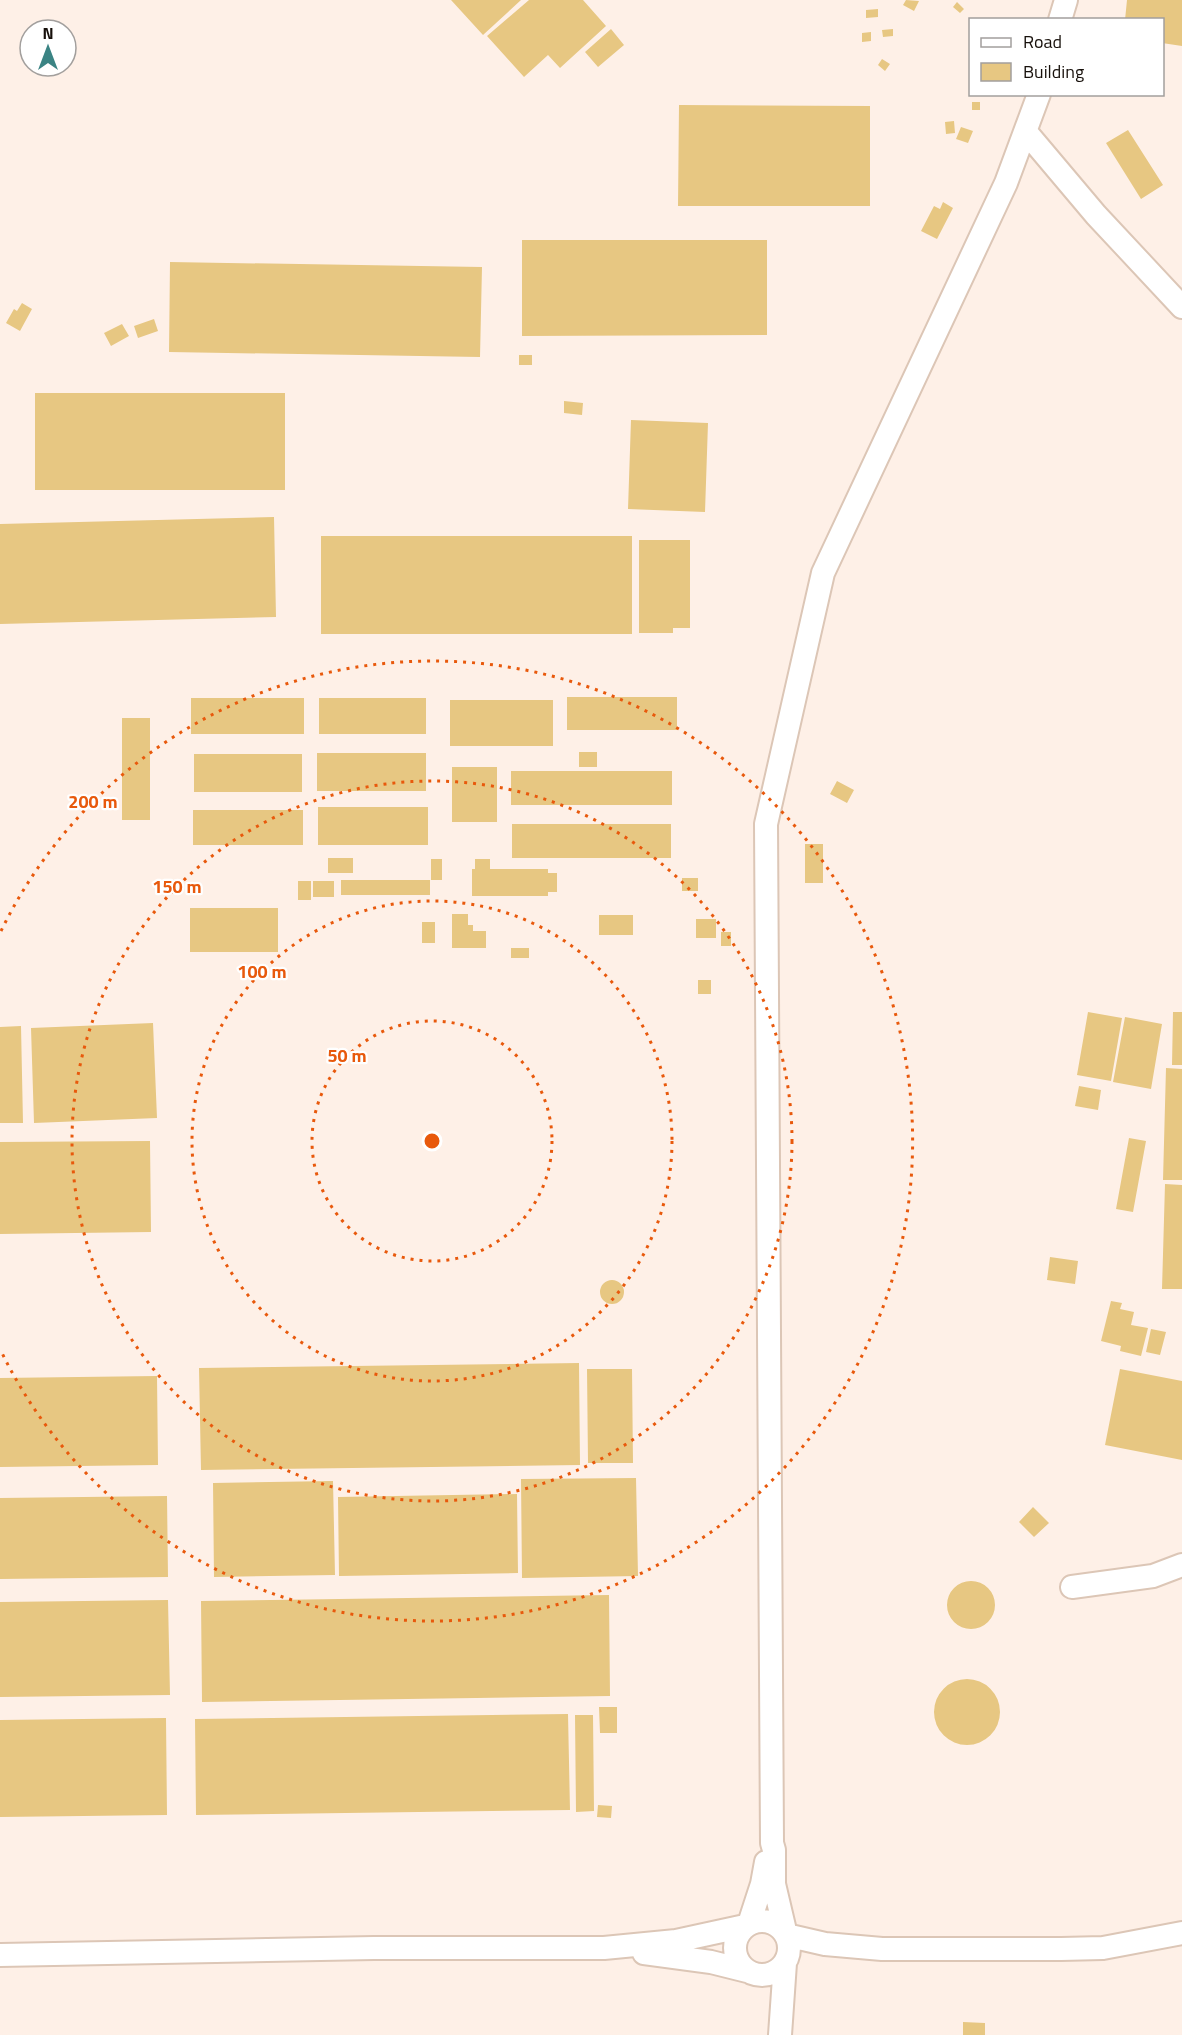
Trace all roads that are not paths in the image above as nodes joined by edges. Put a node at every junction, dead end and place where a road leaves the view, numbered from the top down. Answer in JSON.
{"nodes":[{"id":1,"x":1066,"y":0,"type":"edge"},
{"id":2,"x":1061,"y":18,"type":"edge"},
{"id":3,"x":1038,"y":96,"type":"edge"},
{"id":4,"x":1026,"y":132,"type":"junction"},
{"id":5,"x":1182,"y":307,"type":"edge"},
{"id":6,"x":1182,"y":1565,"type":"edge"},
{"id":7,"x":1072,"y":1587,"type":"dead end"},
{"id":8,"x":772,"y":1843,"type":"junction"},
{"id":9,"x":747,"y":1925,"type":"junction"},
{"id":10,"x":1182,"y":1933,"type":"edge"},
{"id":11,"x":786,"y":1935,"type":"junction"},
{"id":12,"x":604,"y":1948,"type":"junction"},
{"id":13,"x":882,"y":1949,"type":"junction"},
{"id":14,"x":0,"y":1955,"type":"edge"},
{"id":15,"x":786,"y":1961,"type":"junction"},
{"id":16,"x":753,"y":1973,"type":"junction"},
{"id":17,"x":782,"y":1995,"type":"junction"},
{"id":18,"x":780,"y":2035,"type":"edge"}],
"edges":[{"from":1,"to":2,"type":"street"},
{"from":3,"to":4,"type":"street"},
{"from":4,"to":5,"type":"street"},
{"from":4,"to":8,"type":"street"},
{"from":6,"to":7,"type":"street"},
{"from":8,"to":9,"type":"street"},
{"from":8,"to":11,"type":"street"},
{"from":9,"to":11,"type":"street"},
{"from":9,"to":12,"type":"street"},
{"from":9,"to":16,"type":"street"},
{"from":10,"to":13,"type":"street"},
{"from":11,"to":13,"type":"street"},
{"from":11,"to":15,"type":"street"},
{"from":12,"to":14,"type":"street"},
{"from":12,"to":16,"type":"street"},
{"from":13,"to":15,"type":"street"},
{"from":15,"to":16,"type":"street"},
{"from":15,"to":17,"type":"street"},
{"from":16,"to":17,"type":"street"},
{"from":17,"to":18,"type":"street"}]}
